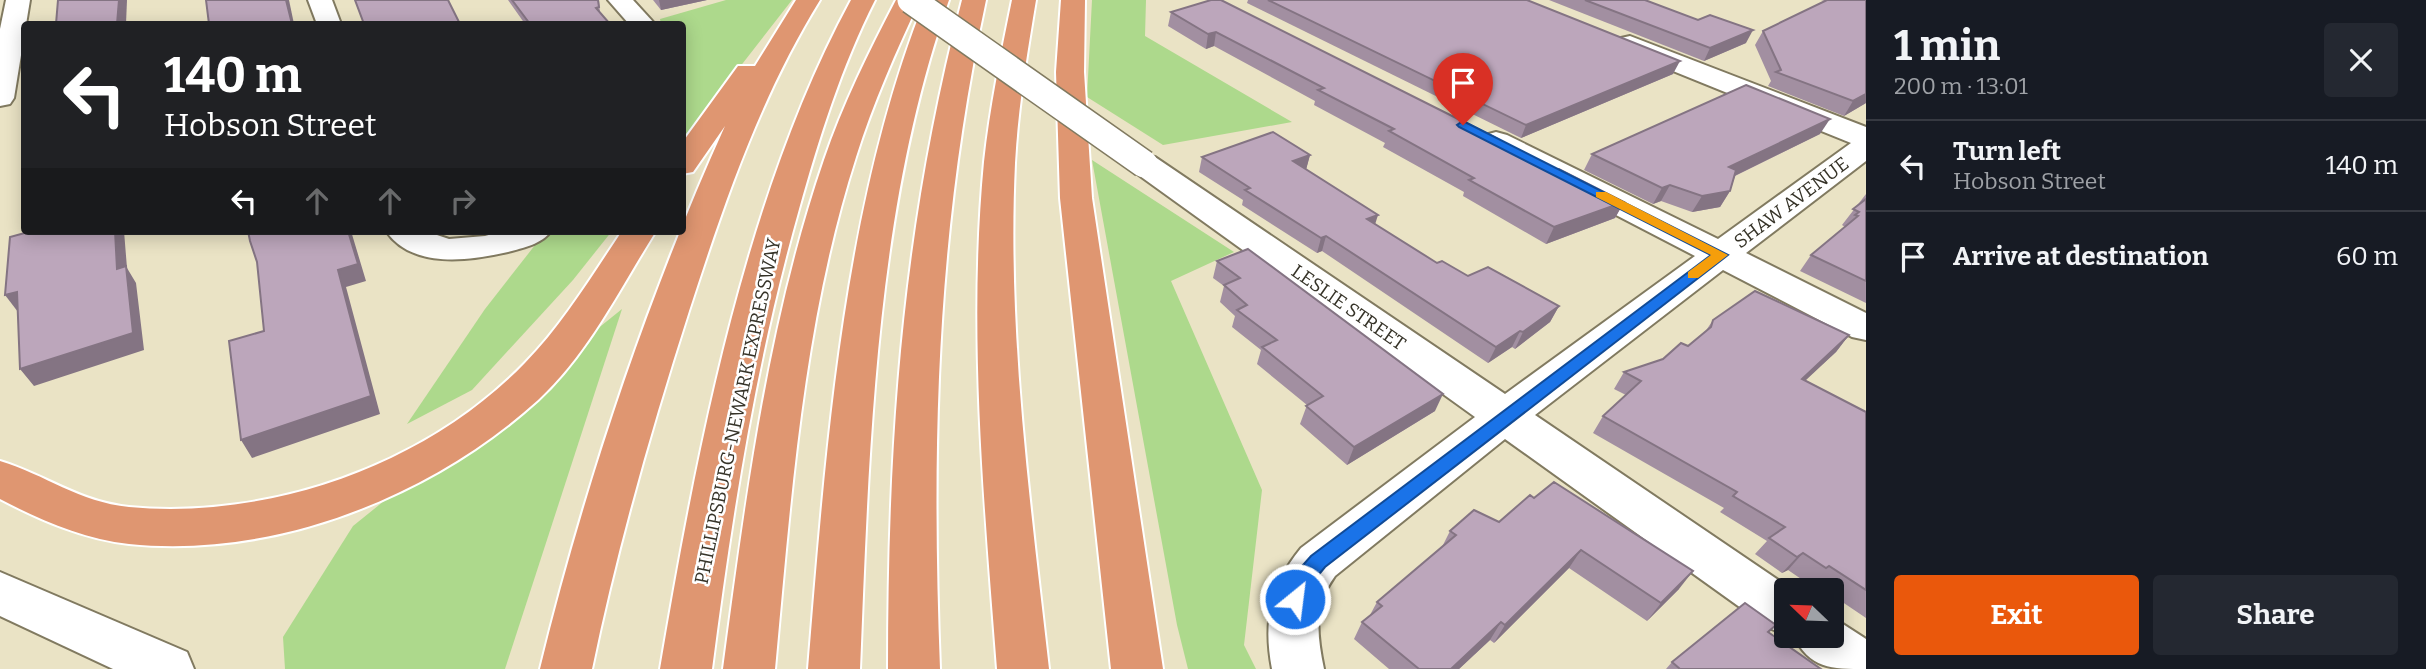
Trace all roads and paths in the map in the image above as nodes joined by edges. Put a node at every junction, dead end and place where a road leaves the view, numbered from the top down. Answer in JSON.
{"nodes":[{"id":1,"x":18,"y":0,"type":"edge"},
{"id":2,"x":320,"y":0,"type":"edge"},
{"id":3,"x":620,"y":0,"type":"edge"},
{"id":4,"x":807,"y":0,"type":"edge"},
{"id":5,"x":863,"y":0,"type":"edge"},
{"id":6,"x":910,"y":0,"type":"edge"},
{"id":7,"x":937,"y":0,"type":"edge"},
{"id":8,"x":974,"y":0,"type":"edge"},
{"id":9,"x":1024,"y":0,"type":"edge"},
{"id":10,"x":1073,"y":0,"type":"edge"},
{"id":11,"x":328,"y":21,"type":"edge"},
{"id":12,"x":639,"y":21,"type":"edge"},
{"id":13,"x":1611,"y":36,"type":"edge"},
{"id":14,"x":3,"y":69,"type":"edge"},
{"id":15,"x":0,"y":98,"type":"edge"},
{"id":16,"x":1475,"y":131,"type":"edge"},
{"id":17,"x":1866,"y":138,"type":"edge"},
{"id":18,"x":1866,"y":146,"type":"edge"},
{"id":19,"x":686,"y":159,"type":"edge"},
{"id":20,"x":408,"y":235,"type":"edge"},
{"id":21,"x":522,"y":235,"type":"edge"},
{"id":22,"x":636,"y":235,"type":"edge"},
{"id":23,"x":1721,"y":255,"type":"junction"},
{"id":24,"x":1866,"y":328,"type":"edge"},
{"id":25,"x":1506,"y":416,"type":"junction"},
{"id":26,"x":0,"y":478,"type":"edge"},
{"id":27,"x":0,"y":593,"type":"edge"},
{"id":28,"x":1774,"y":603,"type":"edge"},
{"id":29,"x":1838,"y":648,"type":"edge"},
{"id":30,"x":1295,"y":656,"type":"edge"},
{"id":31,"x":1866,"y":668,"type":"edge"},
{"id":32,"x":168,"y":669,"type":"edge"},
{"id":33,"x":566,"y":669,"type":"edge"},
{"id":34,"x":686,"y":669,"type":"edge"},
{"id":35,"x":749,"y":669,"type":"edge"},
{"id":36,"x":834,"y":669,"type":"edge"},
{"id":37,"x":914,"y":669,"type":"edge"},
{"id":38,"x":1023,"y":669,"type":"edge"},
{"id":39,"x":1137,"y":669,"type":"edge"}],
"edges":[{"from":1,"to":14,"type":"street"},
{"from":2,"to":11,"type":"street"},
{"from":3,"to":12,"type":"street"},
{"from":4,"to":19,"type":"highway"},
{"from":4,"to":33,"type":"highway"},
{"from":5,"to":34,"type":"highway","name":"PHILLIPSBURG-NEWARK EXPRESSWAY"},
{"from":6,"to":25,"type":"street","name":"LESLIE STREET","bridge":true},
{"from":6,"to":35,"type":"highway"},
{"from":7,"to":36,"type":"highway"},
{"from":8,"to":37,"type":"highway"},
{"from":9,"to":38,"type":"highway"},
{"from":10,"to":39,"type":"highway"},
{"from":13,"to":17,"type":"street"},
{"from":14,"to":15,"type":"street"},
{"from":16,"to":23,"type":"street"},
{"from":18,"to":23,"type":"street","name":"SHAW AVENUE"},
{"from":20,"to":21,"type":"street"},
{"from":22,"to":26,"type":"highway"},
{"from":23,"to":24,"type":"street"},
{"from":23,"to":25,"type":"street","name":"SHAW AVENUE"},
{"from":25,"to":28,"type":"street","name":"LESLIE STREET"},
{"from":25,"to":30,"type":"street","name":"SHAW AVENUE"},
{"from":27,"to":32,"type":"street"},
{"from":29,"to":31,"type":"street"}]}
